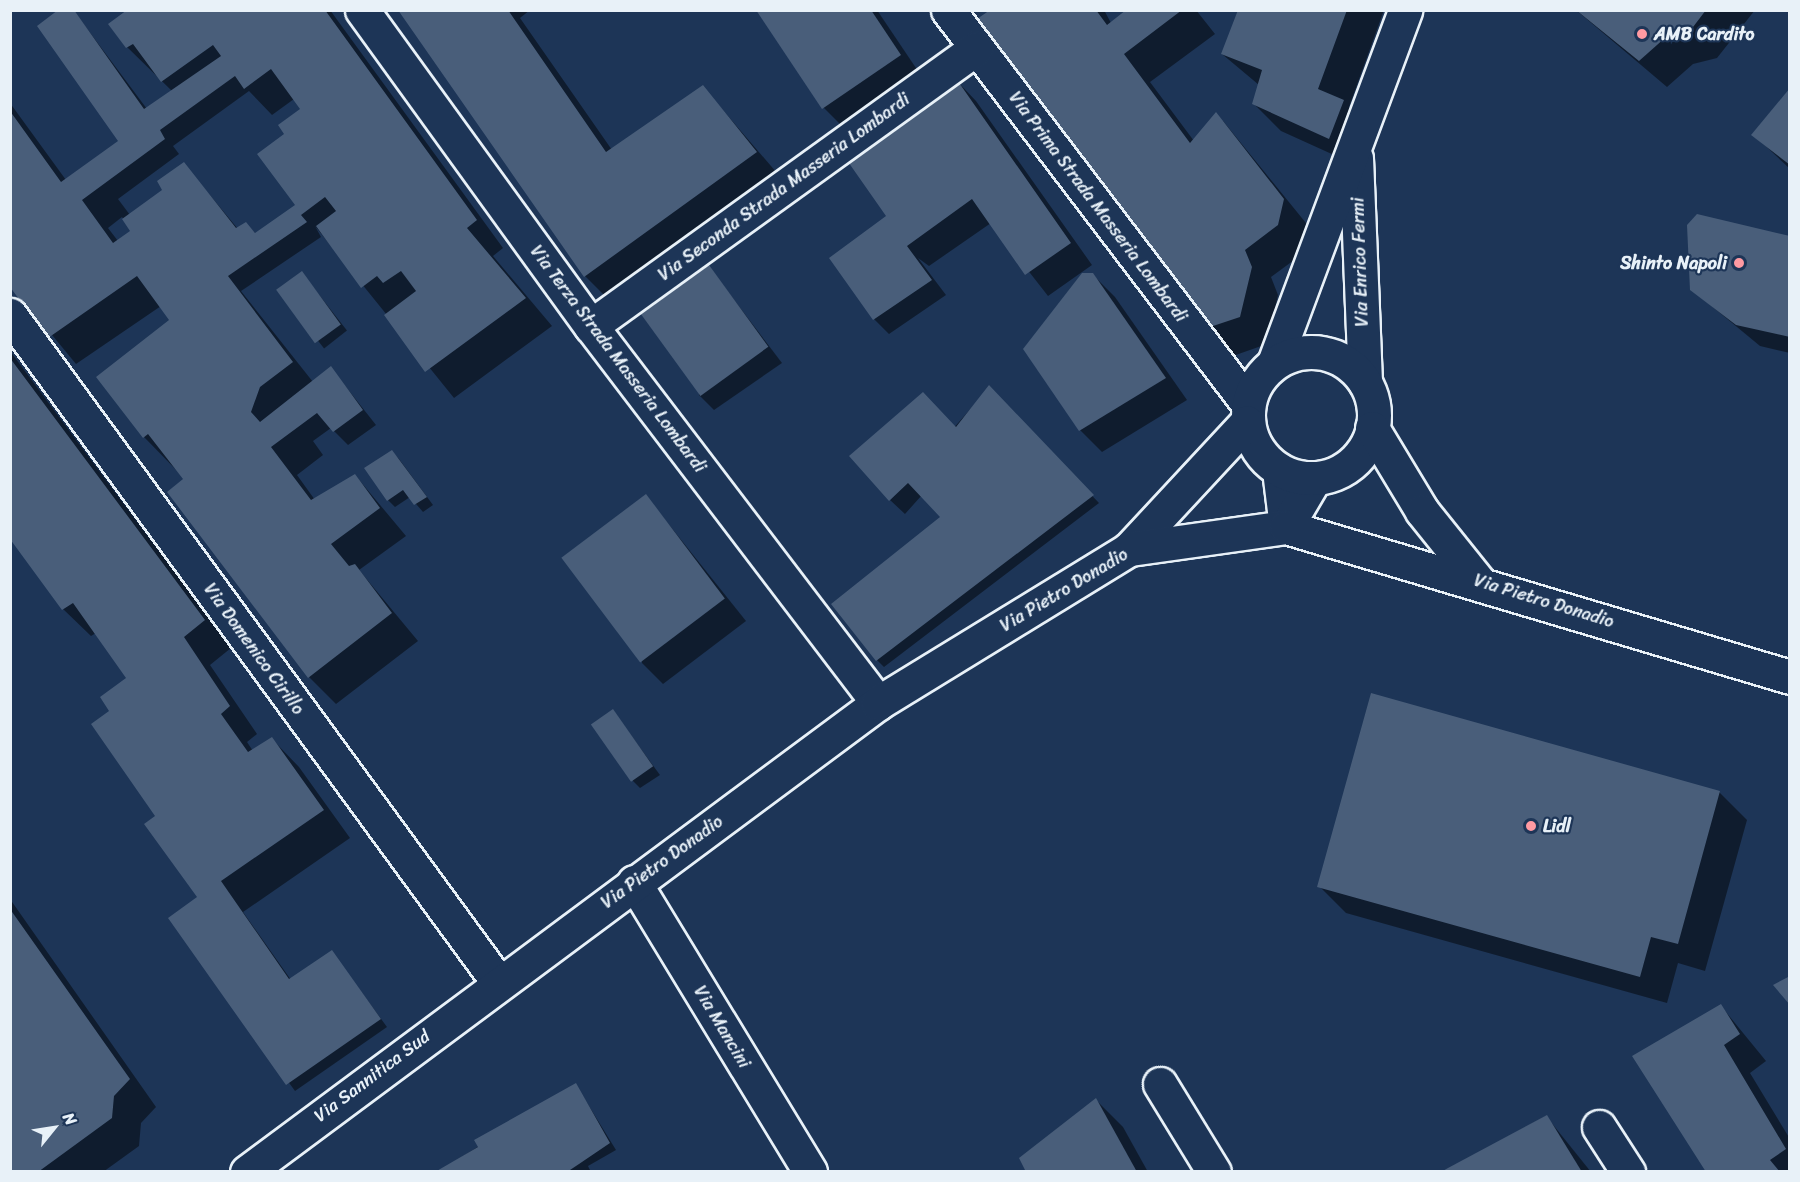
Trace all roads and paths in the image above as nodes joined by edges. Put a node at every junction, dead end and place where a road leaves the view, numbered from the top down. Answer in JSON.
{"nodes":[{"id":1,"x":363,"y":10,"type":"edge"},
{"id":2,"x":948,"y":10,"type":"edge"},
{"id":3,"x":1405,"y":10,"type":"edge"},
{"id":4,"x":976,"y":48,"type":"junction"},
{"id":5,"x":1355,"y":141,"type":"junction"},
{"id":6,"x":10,"y":315,"type":"edge"},
{"id":7,"x":591,"y":326,"type":"junction"},
{"id":8,"x":1274,"y":363,"type":"junction"},
{"id":9,"x":1365,"y":382,"type":"junction"},
{"id":10,"x":1248,"y":413,"type":"junction"},
{"id":11,"x":1372,"y":428,"type":"junction"},
{"id":12,"x":1279,"y":470,"type":"junction"},
{"id":13,"x":1315,"y":478,"type":"junction"},
{"id":14,"x":1286,"y":527,"type":"junction"},
{"id":15,"x":1129,"y":549,"type":"junction"},
{"id":16,"x":1479,"y":581,"type":"junction"},
{"id":17,"x":1790,"y":678,"type":"edge"},
{"id":18,"x":878,"y":703,"type":"junction"},
{"id":19,"x":634,"y":882,"type":"junction"},
{"id":20,"x":498,"y":982,"type":"junction"},
{"id":21,"x":1160,"y":1084,"type":"dead end"},
{"id":22,"x":1599,"y":1127,"type":"dead end"},
{"id":23,"x":247,"y":1172,"type":"edge"},
{"id":24,"x":810,"y":1172,"type":"edge"},
{"id":25,"x":1214,"y":1172,"type":"edge"},
{"id":26,"x":1628,"y":1172,"type":"edge"}],
"edges":[{"from":1,"to":7,"type":"street","name":"Via Terza Strada Masseria Lombardi"},
{"from":2,"to":4,"type":"street","name":"Via Prima Strada Masseria Lombardi"},
{"from":3,"to":5,"type":"street","name":"Via Enrico Fermi"},
{"from":4,"to":7,"type":"street","name":"Via Seconda Strada Masseria Lombardi"},
{"from":4,"to":10,"type":"street","name":"Via Prima Strada Masseria Lombardi"},
{"from":5,"to":8,"type":"street","name":"Via Enrico Fermi"},
{"from":5,"to":9,"type":"street","name":"Via Enrico Fermi"},
{"from":6,"to":20,"type":"street","name":"Via Domenico Cirillo"},
{"from":7,"to":18,"type":"street","name":"Via Terza Strada Masseria Lombardi"},
{"from":8,"to":9,"type":"street"},
{"from":8,"to":10,"type":"street"},
{"from":9,"to":11,"type":"street"},
{"from":10,"to":12,"type":"street"},
{"from":10,"to":15,"type":"street"},
{"from":11,"to":13,"type":"street"},
{"from":11,"to":16,"type":"street"},
{"from":12,"to":13,"type":"street"},
{"from":12,"to":14,"type":"street"},
{"from":13,"to":14,"type":"street"},
{"from":14,"to":15,"type":"street","name":"Via Pietro Donadio"},
{"from":14,"to":16,"type":"street","name":"Via Pietro Donadio"},
{"from":15,"to":18,"type":"street","name":"Via Pietro Donadio"},
{"from":16,"to":17,"type":"street","name":"Via Pietro Donadio"},
{"from":18,"to":19,"type":"street","name":"Via Pietro Donadio"},
{"from":19,"to":20,"type":"street","name":"Via Pietro Donadio"},
{"from":19,"to":24,"type":"street","name":"Via Mancini"},
{"from":20,"to":23,"type":"street","name":"Via Sannitica Sud"},
{"from":21,"to":25,"type":"street"},
{"from":22,"to":26,"type":"street"}]}
